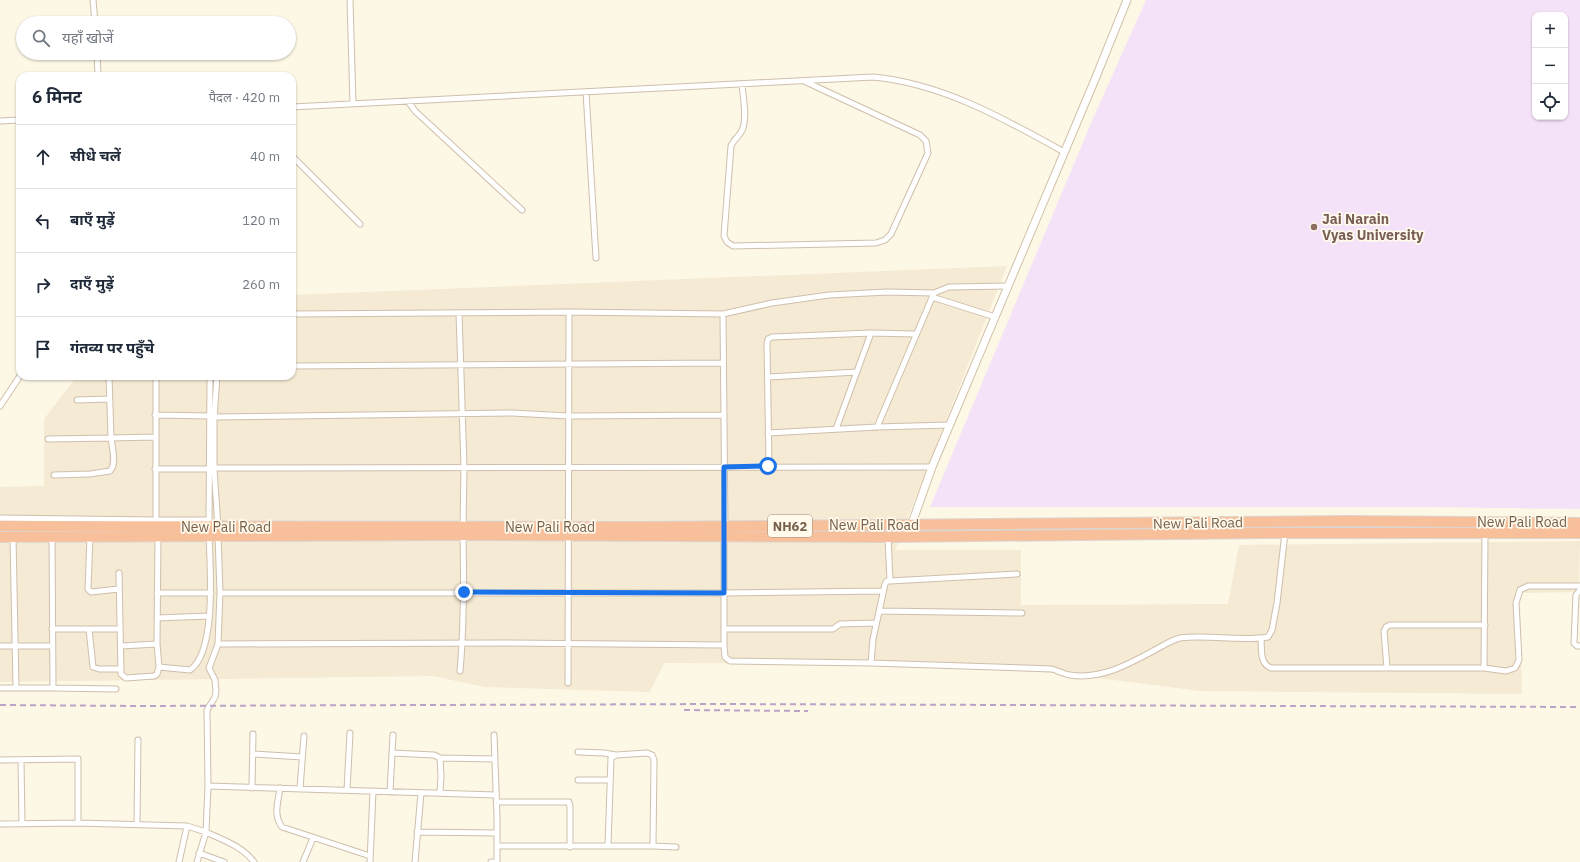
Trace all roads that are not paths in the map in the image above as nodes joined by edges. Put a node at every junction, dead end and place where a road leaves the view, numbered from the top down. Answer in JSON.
{"nodes":[{"id":1,"x":93,"y":0,"type":"edge"},
{"id":2,"x":350,"y":0,"type":"edge"},
{"id":3,"x":1127,"y":0,"type":"edge"},
{"id":4,"x":94,"y":16,"type":"edge"},
{"id":5,"x":97,"y":60,"type":"edge"},
{"id":6,"x":98,"y":72,"type":"edge"},
{"id":7,"x":803,"y":81,"type":"junction"},
{"id":8,"x":742,"y":84,"type":"junction"},
{"id":9,"x":586,"y":92,"type":"junction"},
{"id":10,"x":408,"y":101,"type":"junction"},
{"id":11,"x":353,"y":104,"type":"junction"},
{"id":12,"x":296,"y":107,"type":"edge"},
{"id":13,"x":16,"y":120,"type":"edge"},
{"id":14,"x":0,"y":121,"type":"edge"},
{"id":15,"x":1064,"y":152,"type":"junction"},
{"id":16,"x":296,"y":160,"type":"edge"},
{"id":17,"x":522,"y":210,"type":"dead end"},
{"id":18,"x":360,"y":224,"type":"dead end"},
{"id":19,"x":596,"y":258,"type":"dead end"},
{"id":20,"x":1008,"y":286,"type":"junction"},
{"id":21,"x":933,"y":295,"type":"junction"},
{"id":22,"x":459,"y":312,"type":"junction"},
{"id":23,"x":569,"y":312,"type":"junction"},
{"id":24,"x":296,"y":314,"type":"edge"},
{"id":25,"x":722,"y":314,"type":"junction"},
{"id":26,"x":995,"y":317,"type":"junction"},
{"id":27,"x":871,"y":333,"type":"junction"},
{"id":28,"x":915,"y":334,"type":"junction"},
{"id":29,"x":723,"y":363,"type":"junction"},
{"id":30,"x":569,"y":364,"type":"junction"},
{"id":31,"x":461,"y":365,"type":"junction"},
{"id":32,"x":296,"y":366,"type":"edge"},
{"id":33,"x":857,"y":372,"type":"junction"},
{"id":34,"x":768,"y":377,"type":"junction"},
{"id":35,"x":17,"y":380,"type":"edge"},
{"id":36,"x":109,"y":380,"type":"edge"},
{"id":37,"x":156,"y":380,"type":"edge"},
{"id":38,"x":210,"y":380,"type":"edge"},
{"id":39,"x":217,"y":380,"type":"edge"},
{"id":40,"x":109,"y":399,"type":"junction"},
{"id":41,"x":77,"y":400,"type":"dead end"},
{"id":42,"x":0,"y":406,"type":"edge"},
{"id":43,"x":461,"y":413,"type":"junction"},
{"id":44,"x":156,"y":415,"type":"junction"},
{"id":45,"x":724,"y":415,"type":"junction"},
{"id":46,"x":569,"y":416,"type":"junction"},
{"id":47,"x":212,"y":417,"type":"junction"},
{"id":48,"x":950,"y":425,"type":"junction"},
{"id":49,"x":877,"y":427,"type":"junction"},
{"id":50,"x":836,"y":429,"type":"junction"},
{"id":51,"x":768,"y":433,"type":"junction"},
{"id":52,"x":155,"y":437,"type":"junction"},
{"id":53,"x":111,"y":438,"type":"junction"},
{"id":54,"x":48,"y":439,"type":"dead end"},
{"id":55,"x":768,"y":466,"type":"junction"},
{"id":56,"x":464,"y":467,"type":"junction"},
{"id":57,"x":568,"y":467,"type":"junction"},
{"id":58,"x":724,"y":467,"type":"junction"},
{"id":59,"x":932,"y":467,"type":"junction"},
{"id":60,"x":212,"y":468,"type":"junction"},
{"id":61,"x":155,"y":469,"type":"junction"},
{"id":62,"x":54,"y":475,"type":"dead end"},
{"id":63,"x":0,"y":518,"type":"edge"},
{"id":64,"x":156,"y":520,"type":"junction"},
{"id":65,"x":1580,"y":523,"type":"edge"},
{"id":66,"x":0,"y":526,"type":"edge"},
{"id":67,"x":911,"y":526,"type":"junction"},
{"id":68,"x":213,"y":529,"type":"junction"},
{"id":69,"x":463,"y":531,"type":"junction"},
{"id":70,"x":724,"y":531,"type":"junction"},
{"id":71,"x":568,"y":532,"type":"junction"},
{"id":72,"x":1285,"y":533,"type":"junction"},
{"id":73,"x":1485,"y":533,"type":"junction"},
{"id":74,"x":1580,"y":533,"type":"edge"},
{"id":75,"x":52,"y":536,"type":"junction"},
{"id":76,"x":90,"y":536,"type":"junction"},
{"id":77,"x":158,"y":536,"type":"junction"},
{"id":78,"x":0,"y":537,"type":"edge"},
{"id":79,"x":13,"y":537,"type":"junction"},
{"id":80,"x":888,"y":537,"type":"junction"},
{"id":81,"x":119,"y":573,"type":"dead end"},
{"id":82,"x":1017,"y":574,"type":"dead end"},
{"id":83,"x":890,"y":581,"type":"junction"},
{"id":84,"x":1580,"y":586,"type":"edge"},
{"id":85,"x":119,"y":589,"type":"junction"},
{"id":86,"x":1580,"y":590,"type":"edge"},
{"id":87,"x":883,"y":591,"type":"junction"},
{"id":88,"x":464,"y":592,"type":"junction"},
{"id":89,"x":157,"y":593,"type":"junction"},
{"id":90,"x":211,"y":593,"type":"junction"},
{"id":91,"x":220,"y":593,"type":"junction"},
{"id":92,"x":569,"y":593,"type":"junction"},
{"id":93,"x":724,"y":593,"type":"junction"},
{"id":94,"x":879,"y":611,"type":"junction"},
{"id":95,"x":1022,"y":613,"type":"dead end"},
{"id":96,"x":209,"y":616,"type":"junction"},
{"id":97,"x":157,"y":618,"type":"junction"},
{"id":98,"x":876,"y":623,"type":"junction"},
{"id":99,"x":1484,"y":625,"type":"junction"},
{"id":100,"x":52,"y":629,"type":"junction"},
{"id":101,"x":89,"y":629,"type":"junction"},
{"id":102,"x":120,"y":629,"type":"junction"},
{"id":103,"x":724,"y":629,"type":"junction"},
{"id":104,"x":1262,"y":638,"type":"junction"},
{"id":105,"x":462,"y":643,"type":"junction"},
{"id":106,"x":157,"y":644,"type":"junction"},
{"id":107,"x":218,"y":644,"type":"junction"},
{"id":108,"x":568,"y":644,"type":"junction"},
{"id":109,"x":724,"y":645,"type":"junction"},
{"id":110,"x":0,"y":646,"type":"edge"},
{"id":111,"x":16,"y":646,"type":"junction"},
{"id":112,"x":52,"y":646,"type":"junction"},
{"id":113,"x":121,"y":646,"type":"junction"},
{"id":114,"x":1580,"y":646,"type":"edge"},
{"id":115,"x":871,"y":663,"type":"junction"},
{"id":116,"x":158,"y":667,"type":"junction"},
{"id":117,"x":1387,"y":668,"type":"junction"},
{"id":118,"x":1484,"y":668,"type":"junction"},
{"id":119,"x":121,"y":669,"type":"junction"},
{"id":120,"x":460,"y":671,"type":"dead end"},
{"id":121,"x":568,"y":683,"type":"dead end"},
{"id":122,"x":0,"y":688,"type":"edge"},
{"id":123,"x":16,"y":688,"type":"junction"},
{"id":124,"x":53,"y":688,"type":"junction"},
{"id":125,"x":116,"y":689,"type":"dead end"},
{"id":126,"x":350,"y":733,"type":"dead end"},
{"id":127,"x":253,"y":734,"type":"dead end"},
{"id":128,"x":393,"y":735,"type":"dead end"},
{"id":129,"x":494,"y":735,"type":"dead end"},
{"id":130,"x":304,"y":736,"type":"dead end"},
{"id":131,"x":138,"y":740,"type":"dead end"},
{"id":132,"x":578,"y":752,"type":"dead end"},
{"id":133,"x":392,"y":753,"type":"junction"},
{"id":134,"x":253,"y":754,"type":"junction"},
{"id":135,"x":616,"y":755,"type":"junction"},
{"id":136,"x":302,"y":757,"type":"junction"},
{"id":137,"x":440,"y":758,"type":"junction"},
{"id":138,"x":495,"y":759,"type":"junction"},
{"id":139,"x":0,"y":760,"type":"edge"},
{"id":140,"x":21,"y":760,"type":"junction"},
{"id":141,"x":578,"y":780,"type":"dead end"},
{"id":142,"x":610,"y":780,"type":"junction"},
{"id":143,"x":208,"y":786,"type":"junction"},
{"id":144,"x":252,"y":788,"type":"junction"},
{"id":145,"x":280,"y":788,"type":"junction"},
{"id":146,"x":300,"y":789,"type":"junction"},
{"id":147,"x":347,"y":790,"type":"junction"},
{"id":148,"x":373,"y":791,"type":"junction"},
{"id":149,"x":390,"y":792,"type":"junction"},
{"id":150,"x":421,"y":793,"type":"junction"},
{"id":151,"x":440,"y":793,"type":"junction"},
{"id":152,"x":496,"y":795,"type":"junction"},
{"id":153,"x":497,"y":802,"type":"junction"},
{"id":154,"x":78,"y":823,"type":"junction"},
{"id":155,"x":0,"y":824,"type":"edge"},
{"id":156,"x":22,"y":824,"type":"junction"},
{"id":157,"x":137,"y":824,"type":"junction"},
{"id":158,"x":187,"y":826,"type":"junction"},
{"id":159,"x":206,"y":832,"type":"junction"},
{"id":160,"x":418,"y":832,"type":"junction"},
{"id":161,"x":497,"y":833,"type":"junction"},
{"id":162,"x":313,"y":838,"type":"junction"},
{"id":163,"x":497,"y":846,"type":"junction"},
{"id":164,"x":608,"y":846,"type":"junction"},
{"id":165,"x":653,"y":846,"type":"junction"},
{"id":166,"x":570,"y":847,"type":"junction"},
{"id":167,"x":676,"y":847,"type":"dead end"},
{"id":168,"x":199,"y":853,"type":"junction"},
{"id":169,"x":370,"y":859,"type":"edge"},
{"id":170,"x":179,"y":862,"type":"edge"},
{"id":171,"x":197,"y":862,"type":"edge"},
{"id":172,"x":224,"y":862,"type":"edge"},
{"id":173,"x":254,"y":862,"type":"edge"},
{"id":174,"x":303,"y":862,"type":"edge"},
{"id":175,"x":415,"y":862,"type":"edge"},
{"id":176,"x":491,"y":862,"type":"edge"},
{"id":177,"x":497,"y":862,"type":"edge"}],
"edges":[{"from":1,"to":4,"type":"street"},
{"from":2,"to":11,"type":"street"},
{"from":3,"to":15,"type":"street"},
{"from":5,"to":6,"type":"street"},
{"from":7,"to":8,"type":"street"},
{"from":7,"to":8,"type":"street"},
{"from":7,"to":15,"type":"street"},
{"from":8,"to":9,"type":"street"},
{"from":9,"to":10,"type":"street"},
{"from":9,"to":19,"type":"street"},
{"from":10,"to":11,"type":"street"},
{"from":10,"to":17,"type":"street"},
{"from":11,"to":12,"type":"street"},
{"from":13,"to":14,"type":"street"},
{"from":15,"to":20,"type":"street"},
{"from":16,"to":18,"type":"street"},
{"from":20,"to":21,"type":"street"},
{"from":20,"to":26,"type":"street"},
{"from":21,"to":25,"type":"street"},
{"from":21,"to":26,"type":"street"},
{"from":21,"to":28,"type":"street"},
{"from":22,"to":23,"type":"street"},
{"from":22,"to":24,"type":"street"},
{"from":22,"to":31,"type":"street"},
{"from":23,"to":25,"type":"street"},
{"from":23,"to":30,"type":"street"},
{"from":25,"to":29,"type":"street"},
{"from":26,"to":48,"type":"street"},
{"from":27,"to":28,"type":"street"},
{"from":27,"to":33,"type":"street"},
{"from":27,"to":34,"type":"street"},
{"from":28,"to":49,"type":"street"},
{"from":29,"to":30,"type":"street"},
{"from":29,"to":45,"type":"street"},
{"from":30,"to":31,"type":"street"},
{"from":30,"to":46,"type":"street"},
{"from":31,"to":32,"type":"street"},
{"from":31,"to":43,"type":"street"},
{"from":33,"to":34,"type":"street"},
{"from":33,"to":50,"type":"street"},
{"from":34,"to":51,"type":"street"},
{"from":35,"to":42,"type":"street"},
{"from":36,"to":40,"type":"street"},
{"from":37,"to":44,"type":"street"},
{"from":38,"to":47,"type":"street"},
{"from":39,"to":47,"type":"street"},
{"from":40,"to":41,"type":"street"},
{"from":40,"to":53,"type":"street"},
{"from":43,"to":46,"type":"street"},
{"from":43,"to":47,"type":"street"},
{"from":43,"to":56,"type":"street"},
{"from":44,"to":47,"type":"street"},
{"from":44,"to":52,"type":"street"},
{"from":45,"to":46,"type":"street"},
{"from":45,"to":58,"type":"street"},
{"from":46,"to":57,"type":"street"},
{"from":47,"to":60,"type":"street"},
{"from":48,"to":49,"type":"street"},
{"from":48,"to":59,"type":"street"},
{"from":49,"to":50,"type":"street"},
{"from":50,"to":51,"type":"street"},
{"from":51,"to":55,"type":"street"},
{"from":52,"to":53,"type":"street"},
{"from":52,"to":61,"type":"street"},
{"from":53,"to":54,"type":"street"},
{"from":53,"to":62,"type":"street"},
{"from":55,"to":58,"type":"street"},
{"from":55,"to":59,"type":"street"},
{"from":56,"to":57,"type":"street"},
{"from":56,"to":60,"type":"street"},
{"from":56,"to":69,"type":"street"},
{"from":57,"to":58,"type":"street"},
{"from":57,"to":71,"type":"street"},
{"from":58,"to":70,"type":"street"},
{"from":59,"to":67,"type":"street"},
{"from":60,"to":61,"type":"street"},
{"from":60,"to":68,"type":"street"},
{"from":60,"to":68,"type":"street"},
{"from":61,"to":64,"type":"street"},
{"from":63,"to":64,"type":"street"},
{"from":64,"to":68,"type":"street"},
{"from":65,"to":67,"type":"highway","name":"New Pali Road","number":"NH62"},
{"from":66,"to":68,"type":"highway","name":"New Pali Road","number":"NH62"},
{"from":67,"to":70,"type":"highway","name":"New Pali Road","number":"NH62"},
{"from":68,"to":69,"type":"highway","name":"New Pali Road","number":"NH62"},
{"from":68,"to":77,"type":"highway","name":"New Pali Road","number":"NH62"},
{"from":68,"to":90,"type":"street"},
{"from":68,"to":91,"type":"street"},
{"from":69,"to":71,"type":"highway","name":"New Pali Road","number":"NH62"},
{"from":69,"to":88,"type":"street"},
{"from":70,"to":71,"type":"highway","name":"New Pali Road","number":"NH62"},
{"from":70,"to":80,"type":"highway","name":"New Pali Road","number":"NH62"},
{"from":70,"to":93,"type":"street"},
{"from":71,"to":92,"type":"street"},
{"from":72,"to":73,"type":"highway","name":"New Pali Road","number":"NH62"},
{"from":72,"to":80,"type":"highway","name":"New Pali Road","number":"NH62"},
{"from":72,"to":104,"type":"street"},
{"from":73,"to":74,"type":"highway","name":"New Pali Road","number":"NH62"},
{"from":73,"to":99,"type":"street"},
{"from":75,"to":76,"type":"highway","name":"New Pali Road","number":"NH62"},
{"from":75,"to":79,"type":"highway","name":"New Pali Road","number":"NH62"},
{"from":75,"to":100,"type":"street"},
{"from":76,"to":77,"type":"highway","name":"New Pali Road","number":"NH62"},
{"from":76,"to":85,"type":"street"},
{"from":77,"to":89,"type":"street"},
{"from":78,"to":79,"type":"highway","name":"New Pali Road","number":"NH62"},
{"from":79,"to":111,"type":"street"},
{"from":80,"to":83,"type":"street"},
{"from":81,"to":85,"type":"street"},
{"from":82,"to":83,"type":"street"},
{"from":83,"to":87,"type":"street"},
{"from":84,"to":118,"type":"street"},
{"from":85,"to":102,"type":"street"},
{"from":86,"to":114,"type":"street"},
{"from":87,"to":93,"type":"street"},
{"from":87,"to":94,"type":"street"},
{"from":88,"to":91,"type":"street"},
{"from":88,"to":92,"type":"street"},
{"from":88,"to":105,"type":"street"},
{"from":89,"to":90,"type":"street"},
{"from":89,"to":97,"type":"street"},
{"from":90,"to":96,"type":"street"},
{"from":91,"to":107,"type":"street"},
{"from":92,"to":93,"type":"street"},
{"from":92,"to":108,"type":"street"},
{"from":93,"to":103,"type":"street"},
{"from":94,"to":95,"type":"street"},
{"from":94,"to":98,"type":"street"},
{"from":96,"to":97,"type":"street"},
{"from":96,"to":116,"type":"street"},
{"from":97,"to":106,"type":"street"},
{"from":98,"to":103,"type":"street"},
{"from":98,"to":115,"type":"street"},
{"from":99,"to":117,"type":"street"},
{"from":99,"to":118,"type":"street"},
{"from":100,"to":101,"type":"street"},
{"from":100,"to":112,"type":"street"},
{"from":101,"to":102,"type":"street"},
{"from":101,"to":119,"type":"street"},
{"from":102,"to":113,"type":"street"},
{"from":103,"to":109,"type":"street"},
{"from":104,"to":115,"type":"street"},
{"from":104,"to":117,"type":"street"},
{"from":105,"to":107,"type":"street"},
{"from":105,"to":108,"type":"street"},
{"from":105,"to":120,"type":"street"},
{"from":106,"to":113,"type":"street"},
{"from":106,"to":116,"type":"street"},
{"from":107,"to":143,"type":"street"},
{"from":108,"to":109,"type":"street"},
{"from":108,"to":121,"type":"street"},
{"from":109,"to":115,"type":"street"},
{"from":110,"to":111,"type":"street"},
{"from":111,"to":112,"type":"street"},
{"from":111,"to":123,"type":"street"},
{"from":112,"to":124,"type":"street"},
{"from":113,"to":119,"type":"street"},
{"from":116,"to":119,"type":"street"},
{"from":117,"to":118,"type":"street"},
{"from":122,"to":123,"type":"street"},
{"from":123,"to":124,"type":"street"},
{"from":124,"to":125,"type":"street"},
{"from":126,"to":147,"type":"street"},
{"from":127,"to":134,"type":"street"},
{"from":128,"to":133,"type":"street"},
{"from":129,"to":138,"type":"street"},
{"from":130,"to":136,"type":"street"},
{"from":131,"to":157,"type":"street"},
{"from":132,"to":135,"type":"street"},
{"from":133,"to":137,"type":"street"},
{"from":133,"to":149,"type":"street"},
{"from":134,"to":136,"type":"street"},
{"from":134,"to":144,"type":"street"},
{"from":135,"to":142,"type":"street"},
{"from":135,"to":165,"type":"street"},
{"from":136,"to":146,"type":"street"},
{"from":137,"to":138,"type":"street"},
{"from":137,"to":151,"type":"street"},
{"from":138,"to":152,"type":"street"},
{"from":139,"to":140,"type":"street"},
{"from":140,"to":154,"type":"street"},
{"from":140,"to":156,"type":"street"},
{"from":141,"to":142,"type":"street"},
{"from":142,"to":164,"type":"street"},
{"from":143,"to":144,"type":"street"},
{"from":143,"to":159,"type":"street"},
{"from":144,"to":145,"type":"street"},
{"from":145,"to":146,"type":"street"},
{"from":145,"to":162,"type":"street"},
{"from":146,"to":147,"type":"street"},
{"from":147,"to":148,"type":"street"},
{"from":148,"to":149,"type":"street"},
{"from":148,"to":169,"type":"street"},
{"from":149,"to":150,"type":"street"},
{"from":150,"to":151,"type":"street"},
{"from":150,"to":160,"type":"street"},
{"from":151,"to":152,"type":"street"},
{"from":152,"to":153,"type":"street"},
{"from":153,"to":161,"type":"street"},
{"from":153,"to":166,"type":"street"},
{"from":154,"to":156,"type":"street"},
{"from":154,"to":157,"type":"street"},
{"from":155,"to":156,"type":"street"},
{"from":157,"to":158,"type":"street"},
{"from":158,"to":159,"type":"street"},
{"from":158,"to":170,"type":"street"},
{"from":159,"to":168,"type":"street"},
{"from":159,"to":173,"type":"street"},
{"from":160,"to":161,"type":"street"},
{"from":160,"to":175,"type":"street"},
{"from":161,"to":163,"type":"street"},
{"from":162,"to":169,"type":"street"},
{"from":162,"to":174,"type":"street"},
{"from":163,"to":166,"type":"street"},
{"from":163,"to":177,"type":"street"},
{"from":164,"to":165,"type":"street"},
{"from":164,"to":166,"type":"street"},
{"from":165,"to":167,"type":"street"},
{"from":168,"to":171,"type":"street"},
{"from":168,"to":172,"type":"street"},
{"from":176,"to":177,"type":"street"}]}
